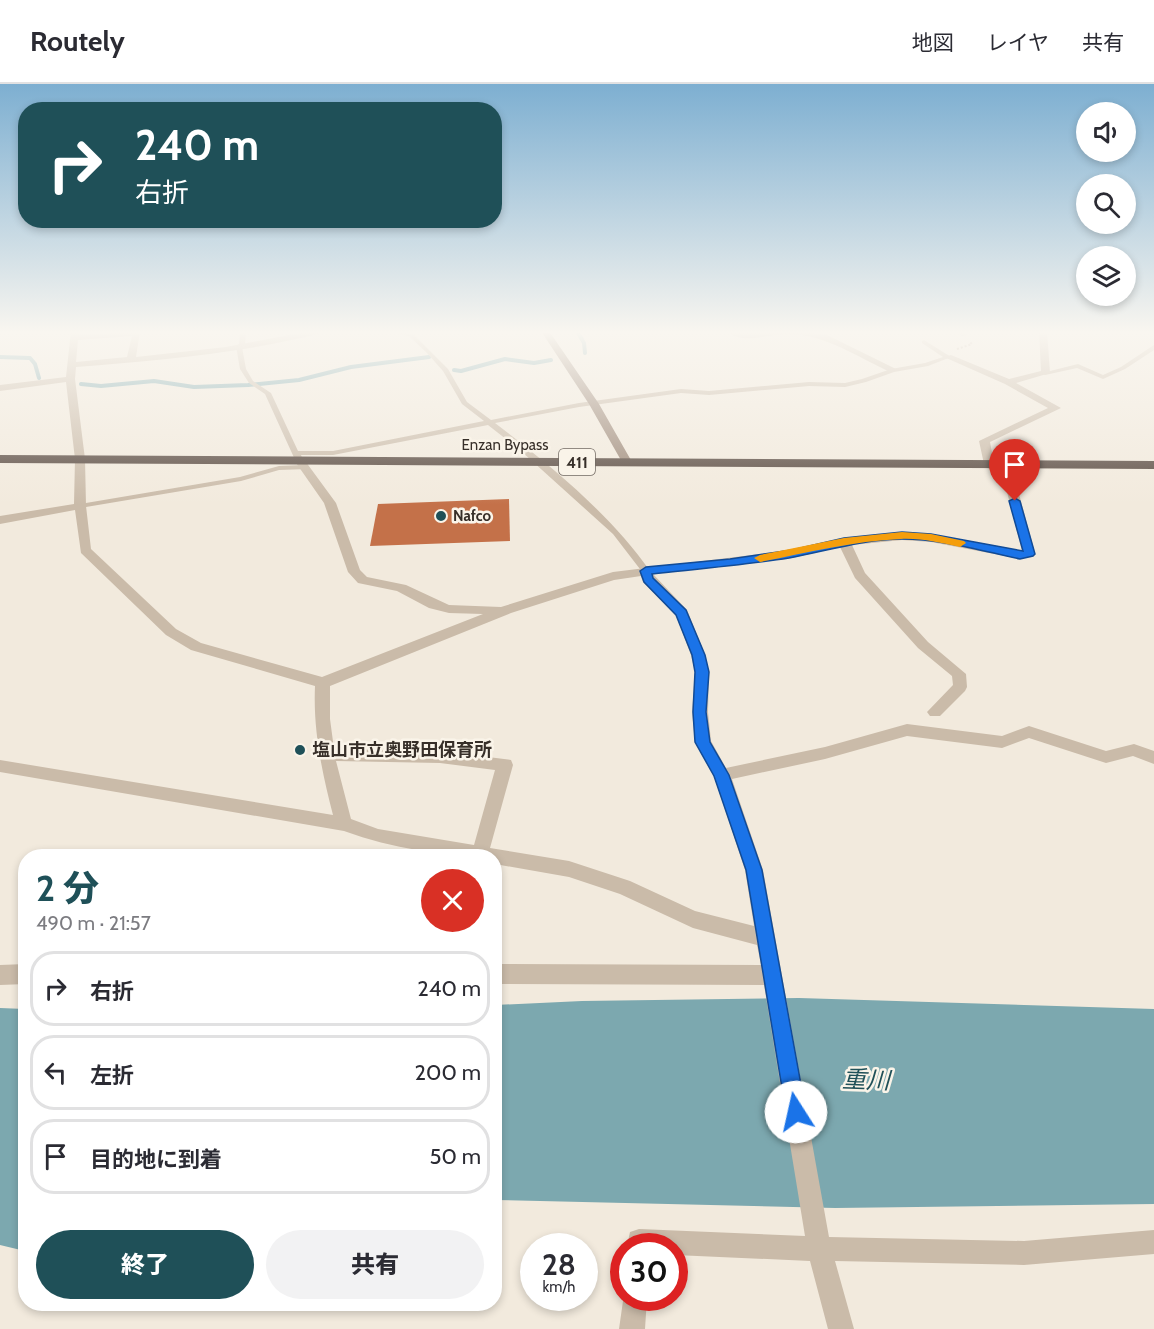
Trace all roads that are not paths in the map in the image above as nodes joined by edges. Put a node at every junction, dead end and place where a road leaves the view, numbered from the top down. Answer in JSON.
{"nodes":[{"id":1,"x":72,"y":389,"type":"edge"},
{"id":2,"x":263,"y":389,"type":"edge"},
{"id":3,"x":456,"y":389,"type":"edge"},
{"id":4,"x":584,"y":389,"type":"edge"},
{"id":5,"x":752,"y":389,"type":"edge"},
{"id":6,"x":1021,"y":389,"type":"edge"},
{"id":7,"x":594,"y":404,"type":"junction"},
{"id":8,"x":492,"y":424,"type":"junction"},
{"id":9,"x":0,"y":459,"type":"edge"},
{"id":10,"x":80,"y":459,"type":"junction"},
{"id":11,"x":299,"y":460,"type":"junction"},
{"id":12,"x":540,"y":462,"type":"junction"},
{"id":13,"x":627,"y":462,"type":"junction"},
{"id":14,"x":989,"y":464,"type":"junction"},
{"id":15,"x":1154,"y":465,"type":"edge"},
{"id":16,"x":80,"y":506,"type":"junction"},
{"id":17,"x":0,"y":520,"type":"edge"},
{"id":18,"x":844,"y":542,"type":"junction"},
{"id":19,"x":646,"y":571,"type":"junction"},
{"id":20,"x":506,"y":610,"type":"junction"},
{"id":21,"x":323,"y":683,"type":"junction"},
{"id":22,"x":934,"y":712,"type":"dead end"},
{"id":23,"x":326,"y":755,"type":"junction"},
{"id":24,"x":1154,"y":758,"type":"edge"},
{"id":25,"x":0,"y":766,"type":"edge"},
{"id":26,"x":722,"y":775,"type":"junction"},
{"id":27,"x":344,"y":824,"type":"junction"},
{"id":28,"x":456,"y":849,"type":"edge"},
{"id":29,"x":481,"y":849,"type":"edge"},
{"id":30,"x":502,"y":857,"type":"edge"},
{"id":31,"x":765,"y":938,"type":"junction"},
{"id":32,"x":18,"y":974,"type":"edge"},
{"id":33,"x":502,"y":974,"type":"edge"},
{"id":34,"x":0,"y":975,"type":"edge"},
{"id":35,"x":772,"y":975,"type":"junction"},
{"id":36,"x":1154,"y":1242,"type":"edge"},
{"id":37,"x":688,"y":1243,"type":"edge"},
{"id":38,"x":819,"y":1249,"type":"junction"},
{"id":39,"x":633,"y":1311,"type":"edge"},
{"id":40,"x":632,"y":1329,"type":"edge"},
{"id":41,"x":841,"y":1329,"type":"edge"}],
"edges":[{"from":1,"to":10,"type":"street"},
{"from":2,"to":11,"type":"lane"},
{"from":3,"to":8,"type":"lane"},
{"from":4,"to":7,"type":"street"},
{"from":5,"to":7,"type":"lane"},
{"from":6,"to":14,"type":"street"},
{"from":7,"to":8,"type":"lane"},
{"from":7,"to":13,"type":"street"},
{"from":8,"to":11,"type":"lane"},
{"from":8,"to":12,"type":"lane"},
{"from":9,"to":10,"type":"highway","name":"Enzan Bypass","number":"411"},
{"from":10,"to":11,"type":"highway","name":"Enzan Bypass","number":"411"},
{"from":10,"to":16,"type":"street"},
{"from":11,"to":12,"type":"highway","name":"Enzan Bypass","number":"411"},
{"from":11,"to":16,"type":"lane"},
{"from":11,"to":20,"type":"street"},
{"from":12,"to":13,"type":"highway","name":"Enzan Bypass","number":"411"},
{"from":12,"to":19,"type":"lane"},
{"from":13,"to":14,"type":"highway","name":"Enzan Bypass","number":"411"},
{"from":14,"to":15,"type":"highway","name":"Enzan Bypass","number":"411"},
{"from":14,"to":18,"type":"street"},
{"from":16,"to":17,"type":"street"},
{"from":16,"to":21,"type":"street"},
{"from":18,"to":19,"type":"street"},
{"from":18,"to":22,"type":"street"},
{"from":19,"to":20,"type":"street"},
{"from":19,"to":26,"type":"street"},
{"from":20,"to":21,"type":"street"},
{"from":21,"to":23,"type":"street"},
{"from":23,"to":27,"type":"street"},
{"from":23,"to":29,"type":"street"},
{"from":24,"to":26,"type":"street"},
{"from":25,"to":27,"type":"street"},
{"from":26,"to":31,"type":"street"},
{"from":27,"to":28,"type":"street"},
{"from":30,"to":31,"type":"street"},
{"from":31,"to":35,"type":"street"},
{"from":32,"to":34,"type":"street"},
{"from":33,"to":35,"type":"street"},
{"from":35,"to":38,"type":"street"},
{"from":36,"to":38,"type":"street"},
{"from":37,"to":38,"type":"street"},
{"from":38,"to":41,"type":"street"},
{"from":39,"to":40,"type":"street"}]}
